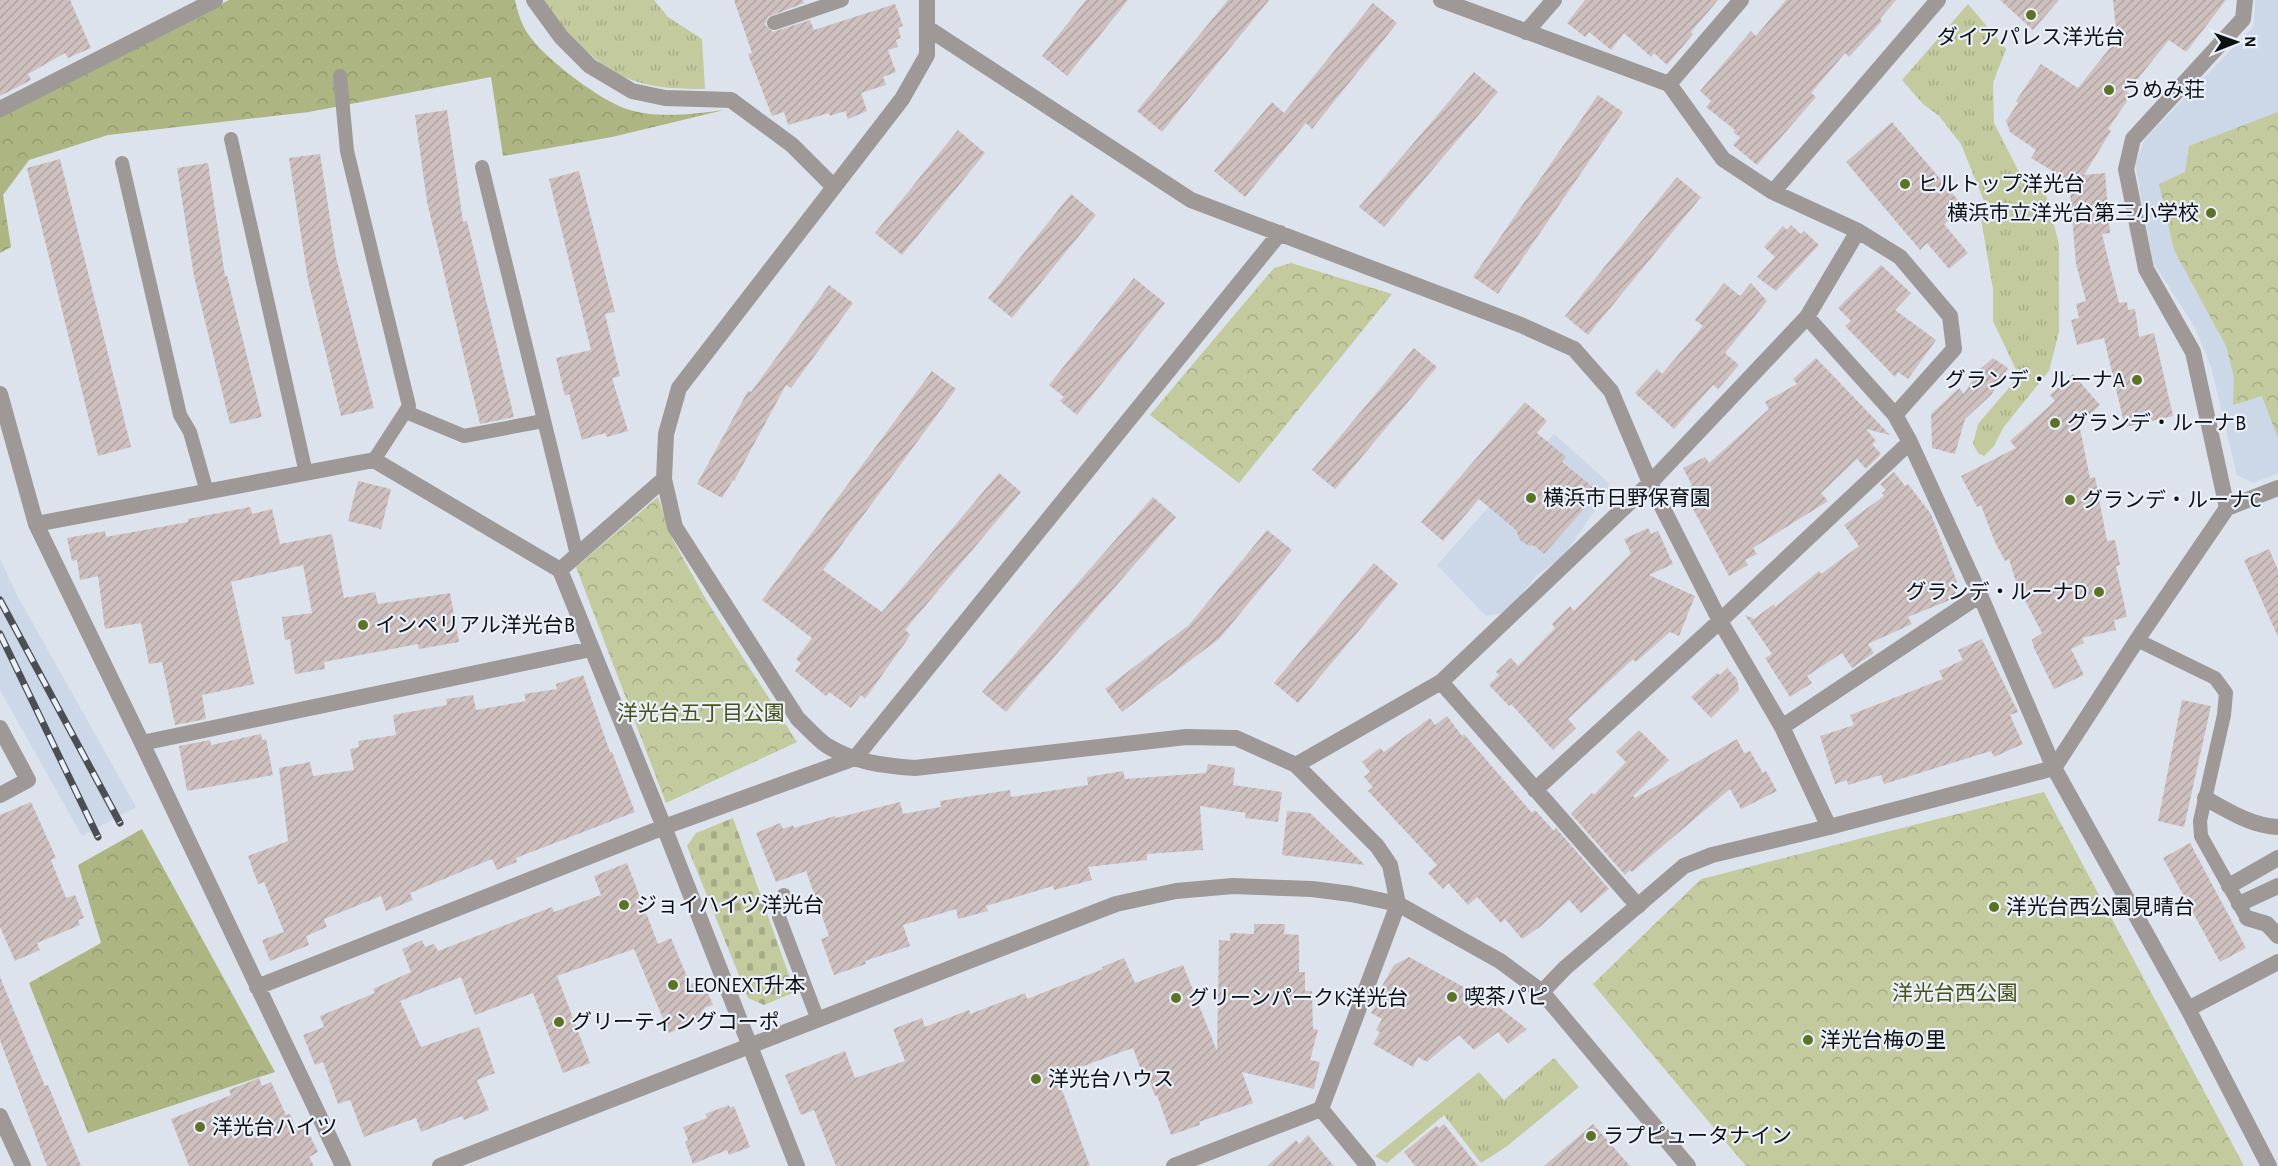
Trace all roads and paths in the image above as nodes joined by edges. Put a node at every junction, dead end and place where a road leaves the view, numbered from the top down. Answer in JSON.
{"nodes":[{"id":1,"x":215,"y":0,"type":"edge"},
{"id":2,"x":534,"y":0,"type":"edge"},
{"id":3,"x":842,"y":0,"type":"edge"},
{"id":4,"x":927,"y":0,"type":"edge"},
{"id":5,"x":1441,"y":0,"type":"edge"},
{"id":6,"x":1554,"y":0,"type":"edge"},
{"id":7,"x":1742,"y":0,"type":"edge"},
{"id":8,"x":1938,"y":0,"type":"edge"},
{"id":9,"x":2245,"y":0,"type":"edge"},
{"id":10,"x":774,"y":23,"type":"dead end"},
{"id":11,"x":929,"y":28,"type":"junction"},
{"id":12,"x":1526,"y":32,"type":"junction"},
{"id":13,"x":340,"y":76,"type":"dead end"},
{"id":14,"x":1669,"y":84,"type":"junction"},
{"id":15,"x":0,"y":109,"type":"edge"},
{"id":16,"x":231,"y":139,"type":"dead end"},
{"id":17,"x":122,"y":164,"type":"dead end"},
{"id":18,"x":482,"y":167,"type":"dead end"},
{"id":19,"x":834,"y":187,"type":"junction"},
{"id":20,"x":1773,"y":192,"type":"junction"},
{"id":21,"x":1858,"y":231,"type":"junction"},
{"id":22,"x":1280,"y":233,"type":"junction"},
{"id":23,"x":1807,"y":317,"type":"junction"},
{"id":24,"x":0,"y":394,"type":"edge"},
{"id":25,"x":405,"y":412,"type":"junction"},
{"id":26,"x":1895,"y":415,"type":"junction"},
{"id":27,"x":543,"y":421,"type":"junction"},
{"id":28,"x":1910,"y":442,"type":"junction"},
{"id":29,"x":374,"y":459,"type":"junction"},
{"id":30,"x":306,"y":473,"type":"junction"},
{"id":31,"x":664,"y":479,"type":"junction"},
{"id":32,"x":1650,"y":483,"type":"junction"},
{"id":33,"x":207,"y":492,"type":"junction"},
{"id":34,"x":2276,"y":493,"type":"edge"},
{"id":35,"x":2227,"y":508,"type":"junction"},
{"id":36,"x":36,"y":524,"type":"junction"},
{"id":37,"x":577,"y":555,"type":"junction"},
{"id":38,"x":560,"y":570,"type":"junction"},
{"id":39,"x":1980,"y":595,"type":"junction"},
{"id":40,"x":1720,"y":621,"type":"junction"},
{"id":41,"x":2137,"y":640,"type":"junction"},
{"id":42,"x":591,"y":649,"type":"junction"},
{"id":43,"x":1441,"y":682,"type":"junction"},
{"id":44,"x":1782,"y":727,"type":"junction"},
{"id":45,"x":0,"y":728,"type":"edge"},
{"id":46,"x":142,"y":742,"type":"junction"},
{"id":47,"x":855,"y":758,"type":"junction"},
{"id":48,"x":1296,"y":765,"type":"junction"},
{"id":49,"x":2054,"y":768,"type":"junction"},
{"id":50,"x":1535,"y":790,"type":"junction"},
{"id":51,"x":0,"y":795,"type":"edge"},
{"id":52,"x":2205,"y":798,"type":"junction"},
{"id":53,"x":664,"y":827,"type":"junction"},
{"id":54,"x":1829,"y":827,"type":"junction"},
{"id":55,"x":2278,"y":827,"type":"edge"},
{"id":56,"x":2278,"y":858,"type":"edge"},
{"id":57,"x":2229,"y":886,"type":"junction"},
{"id":58,"x":2278,"y":886,"type":"edge"},
{"id":59,"x":784,"y":895,"type":"dead end"},
{"id":60,"x":1398,"y":904,"type":"junction"},
{"id":61,"x":1638,"y":906,"type":"junction"},
{"id":62,"x":2243,"y":911,"type":"junction"},
{"id":63,"x":2278,"y":936,"type":"edge"},
{"id":64,"x":2278,"y":962,"type":"edge"},
{"id":65,"x":257,"y":987,"type":"junction"},
{"id":66,"x":1542,"y":992,"type":"junction"},
{"id":67,"x":2188,"y":1009,"type":"junction"},
{"id":68,"x":818,"y":1020,"type":"junction"},
{"id":69,"x":751,"y":1046,"type":"junction"},
{"id":70,"x":1321,"y":1109,"type":"junction"},
{"id":71,"x":0,"y":1116,"type":"edge"},
{"id":72,"x":23,"y":1166,"type":"edge"},
{"id":73,"x":343,"y":1166,"type":"edge"},
{"id":74,"x":441,"y":1166,"type":"edge"},
{"id":75,"x":797,"y":1166,"type":"edge"},
{"id":76,"x":1174,"y":1166,"type":"edge"},
{"id":77,"x":1368,"y":1166,"type":"edge"},
{"id":78,"x":1688,"y":1166,"type":"edge"},
{"id":79,"x":2269,"y":1166,"type":"edge"}],
"edges":[{"from":1,"to":15,"type":"street"},
{"from":2,"to":19,"type":"street"},
{"from":3,"to":10,"type":"lane"},
{"from":4,"to":11,"type":"street"},
{"from":5,"to":12,"type":"street"},
{"from":6,"to":12,"type":"street"},
{"from":7,"to":14,"type":"street"},
{"from":8,"to":20,"type":"street"},
{"from":9,"to":35,"type":"street"},
{"from":11,"to":19,"type":"street"},
{"from":11,"to":22,"type":"street"},
{"from":12,"to":14,"type":"street"},
{"from":13,"to":25,"type":"lane"},
{"from":14,"to":20,"type":"street"},
{"from":16,"to":30,"type":"lane"},
{"from":17,"to":33,"type":"lane"},
{"from":18,"to":27,"type":"lane"},
{"from":19,"to":31,"type":"street"},
{"from":20,"to":21,"type":"street"},
{"from":21,"to":23,"type":"street"},
{"from":21,"to":26,"type":"street"},
{"from":22,"to":32,"type":"street"},
{"from":22,"to":47,"type":"street"},
{"from":23,"to":26,"type":"street"},
{"from":23,"to":32,"type":"street"},
{"from":24,"to":36,"type":"street"},
{"from":25,"to":27,"type":"lane"},
{"from":25,"to":29,"type":"lane"},
{"from":26,"to":28,"type":"street"},
{"from":27,"to":37,"type":"lane"},
{"from":28,"to":39,"type":"street"},
{"from":28,"to":40,"type":"street"},
{"from":29,"to":30,"type":"street"},
{"from":29,"to":38,"type":"street"},
{"from":30,"to":33,"type":"street"},
{"from":31,"to":37,"type":"street"},
{"from":31,"to":47,"type":"street"},
{"from":32,"to":40,"type":"street"},
{"from":32,"to":43,"type":"street"},
{"from":33,"to":36,"type":"street"},
{"from":34,"to":35,"type":"street"},
{"from":35,"to":41,"type":"street"},
{"from":36,"to":46,"type":"street"},
{"from":37,"to":38,"type":"street"},
{"from":38,"to":42,"type":"street"},
{"from":39,"to":44,"type":"street"},
{"from":39,"to":49,"type":"street"},
{"from":40,"to":44,"type":"street"},
{"from":40,"to":50,"type":"street"},
{"from":41,"to":49,"type":"street"},
{"from":41,"to":52,"type":"lane"},
{"from":42,"to":46,"type":"street"},
{"from":42,"to":53,"type":"street"},
{"from":43,"to":48,"type":"street"},
{"from":43,"to":50,"type":"street"},
{"from":44,"to":54,"type":"street"},
{"from":45,"to":51,"type":"street"},
{"from":46,"to":65,"type":"street"},
{"from":47,"to":48,"type":"street"},
{"from":47,"to":53,"type":"street"},
{"from":48,"to":60,"type":"street"},
{"from":49,"to":54,"type":"street"},
{"from":49,"to":67,"type":"street"},
{"from":50,"to":61,"type":"street"},
{"from":52,"to":55,"type":"street"},
{"from":52,"to":57,"type":"lane"},
{"from":53,"to":65,"type":"street"},
{"from":53,"to":69,"type":"street"},
{"from":54,"to":61,"type":"street"},
{"from":56,"to":57,"type":"street"},
{"from":57,"to":62,"type":"lane"},
{"from":58,"to":62,"type":"street"},
{"from":59,"to":68,"type":"lane"},
{"from":60,"to":66,"type":"street"},
{"from":60,"to":68,"type":"street"},
{"from":60,"to":70,"type":"street"},
{"from":61,"to":66,"type":"street"},
{"from":62,"to":63,"type":"street"},
{"from":64,"to":67,"type":"street"},
{"from":65,"to":73,"type":"street"},
{"from":66,"to":78,"type":"street"},
{"from":67,"to":79,"type":"street"},
{"from":68,"to":69,"type":"street"},
{"from":69,"to":74,"type":"street"},
{"from":69,"to":75,"type":"street"},
{"from":70,"to":76,"type":"street"},
{"from":70,"to":77,"type":"street"},
{"from":71,"to":72,"type":"street"}]}
